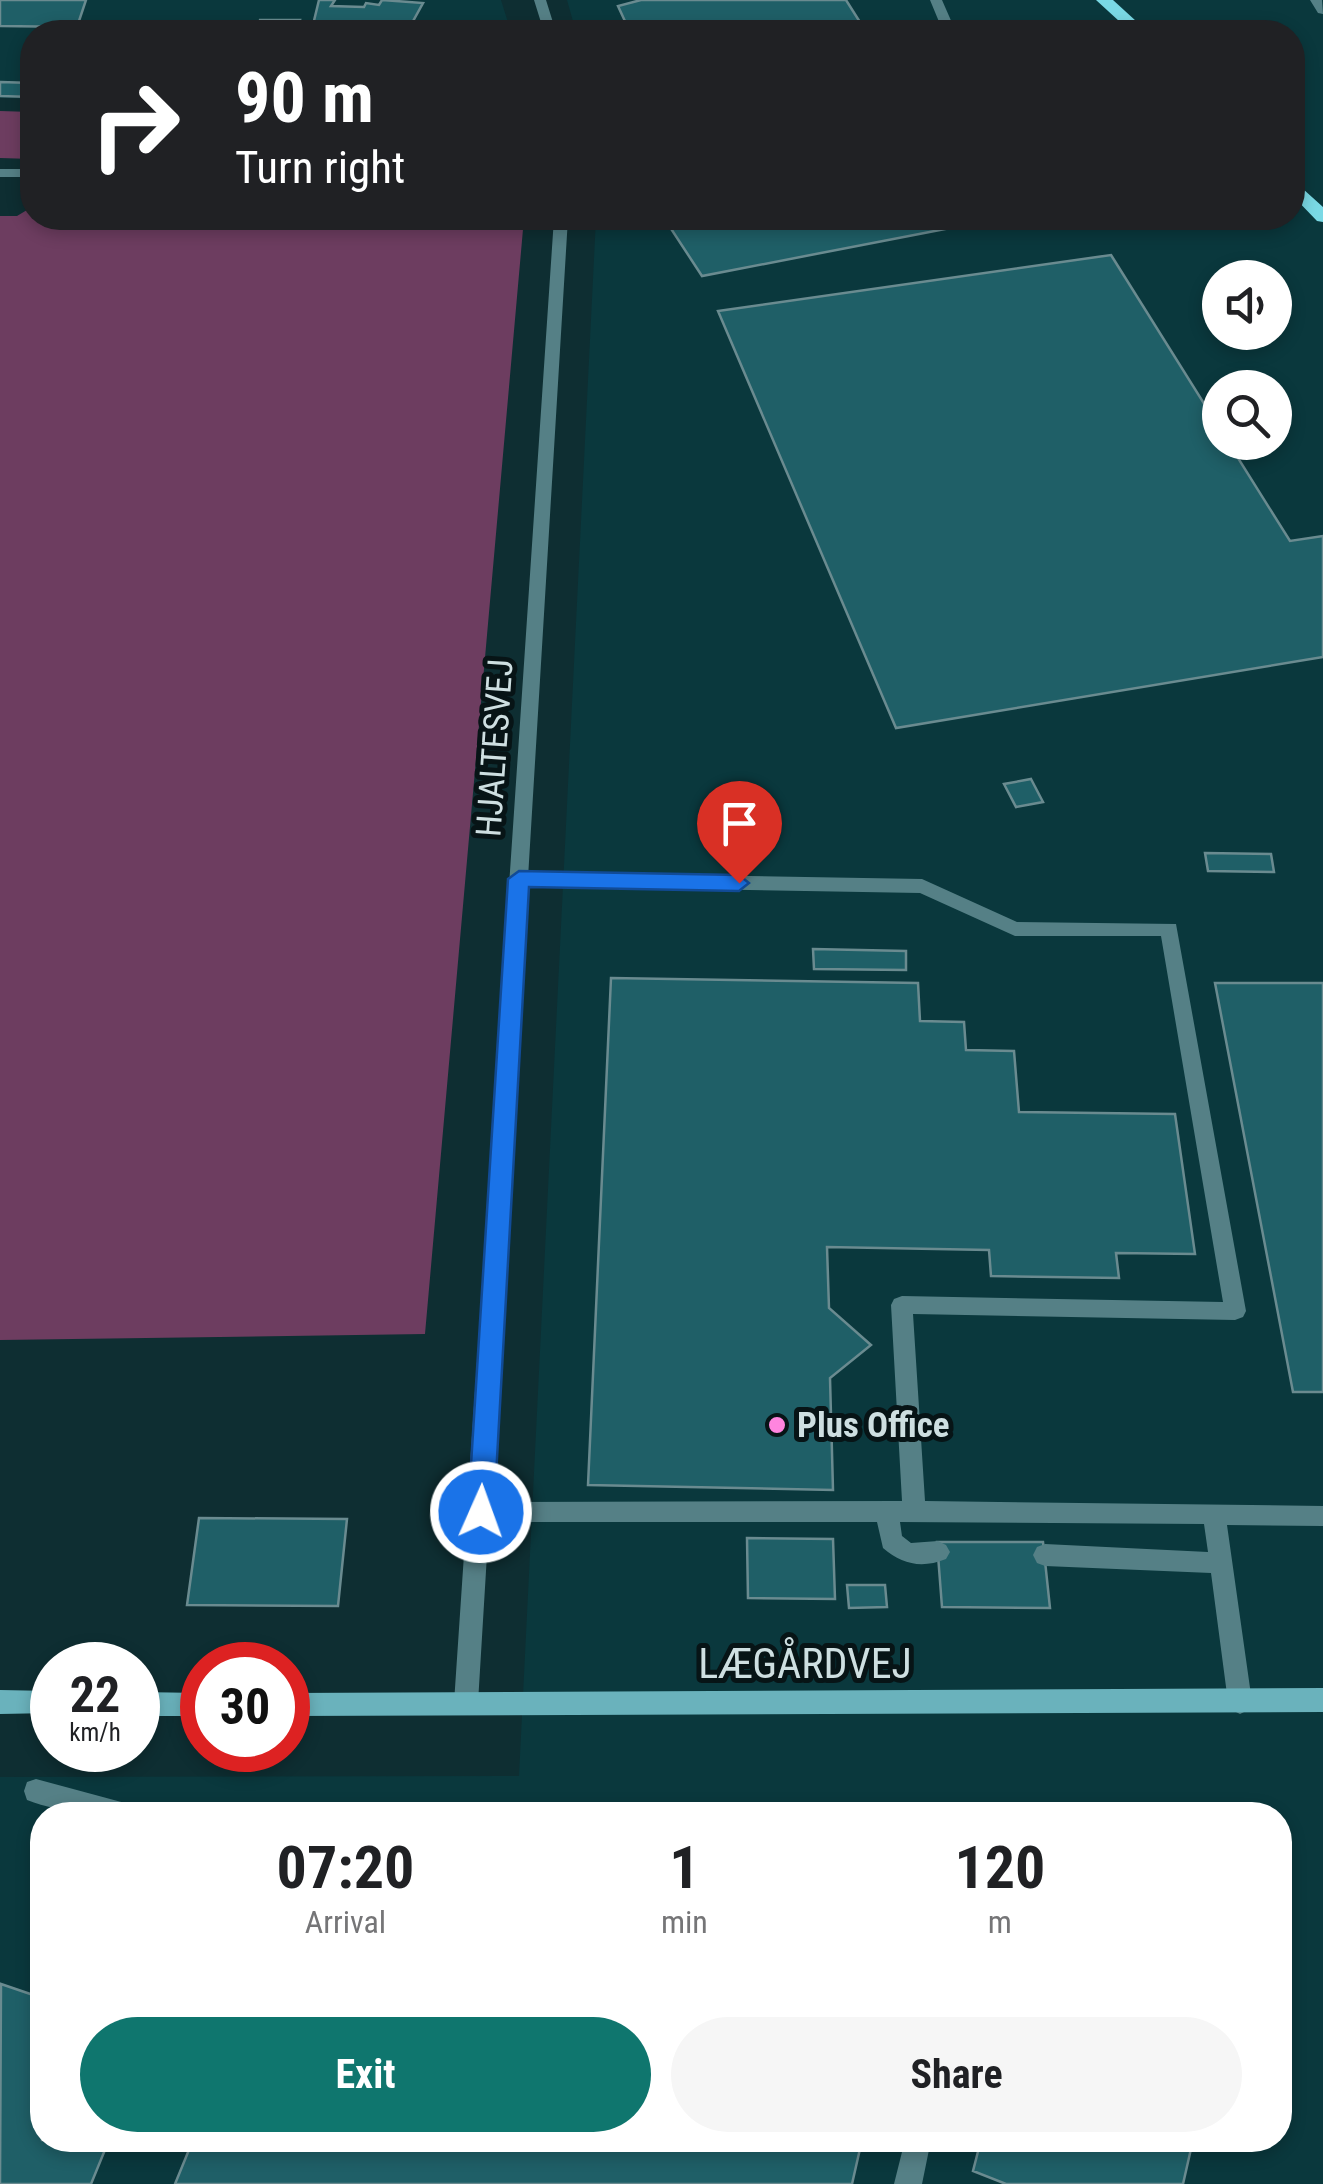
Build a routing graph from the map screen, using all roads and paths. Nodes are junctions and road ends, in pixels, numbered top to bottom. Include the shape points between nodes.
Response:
1 (1104, 0) edge
2 (1316, 0) edge
3 (1323, 10) edge
4 (1126, 20) edge
5 (1305, 198) edge
6 (1323, 217) edge
7 (560, 230) edge
8 (519, 879) junction
9 (481, 1512) junction
10 (914, 1512) junction
11 (888, 1514) junction
12 (1214, 1514) junction
13 (1323, 1516) edge
14 (938, 1552) dead end
15 (1045, 1555) dead end
16 (1222, 1563) junction
17 (1323, 1700) edge
18 (0, 1702) edge
19 (30, 1702) edge
20 (1240, 1702) junction
21 (466, 1703) junction
22 (310, 1705) edge
23 (36, 1791) dead end
24 (77, 1802) edge
25 (915, 2152) edge
26 (908, 2184) edge

1 - 4 main road
2 - 3 street
5 - 6 main road
7 - 8 street, HJALTESVEJ
8 - 9 street, HJALTESVEJ
8 - 10 street via 922,886 1015,929 1169,928 1235,1311 902,1305
9 - 11 street
9 - 21 street, HJALTESVEJ
10 - 11 street
10 - 12 street
11 - 14 street via 891,1541 907,1554
12 - 13 street
12 - 16 street
15 - 16 street
16 - 20 street
17 - 20 street, LÆGÅRDVEJ
18 - 19 street
20 - 21 street, LÆGÅRDVEJ
21 - 22 street, LÆGÅRDVEJ
23 - 24 street
25 - 26 street

